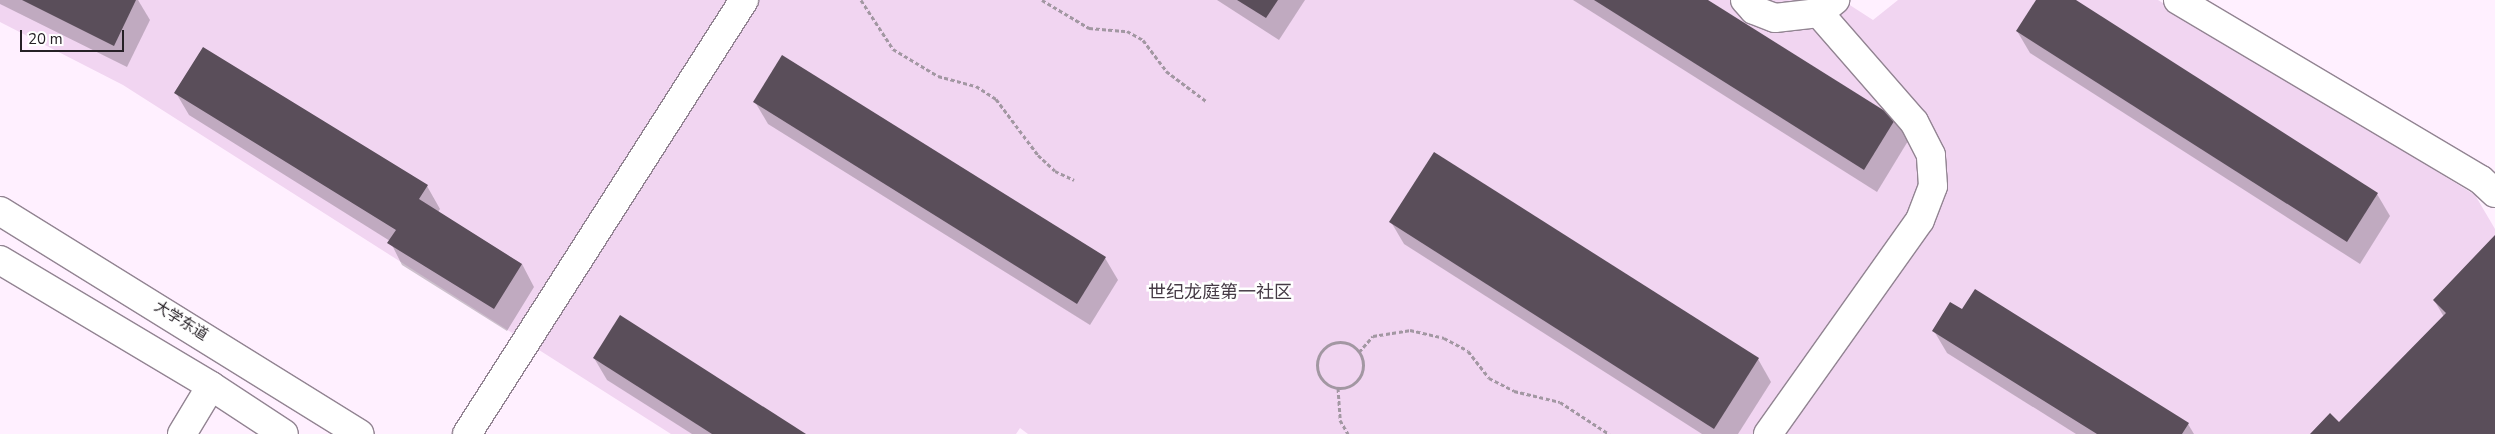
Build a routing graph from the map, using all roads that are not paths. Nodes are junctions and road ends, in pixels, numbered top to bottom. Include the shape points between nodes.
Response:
1 (744, 0) edge
2 (1745, 0) edge
3 (2178, 0) edge
4 (1827, 6) edge
5 (2495, 193) edge
6 (0, 211) edge
7 (0, 260) edge
8 (212, 386) junction
9 (182, 434) edge
10 (284, 434) edge
11 (360, 434) edge
12 (467, 434) edge
13 (1768, 434) edge

1 - 12 street
2 - 4 street via 1754,10 1775,18
3 - 5 street via 2481,180
4 - 13 street via 1914,122 1931,155 1933,186 1920,220
6 - 11 street, 大学东道
7 - 8 street
8 - 9 street
8 - 10 street

